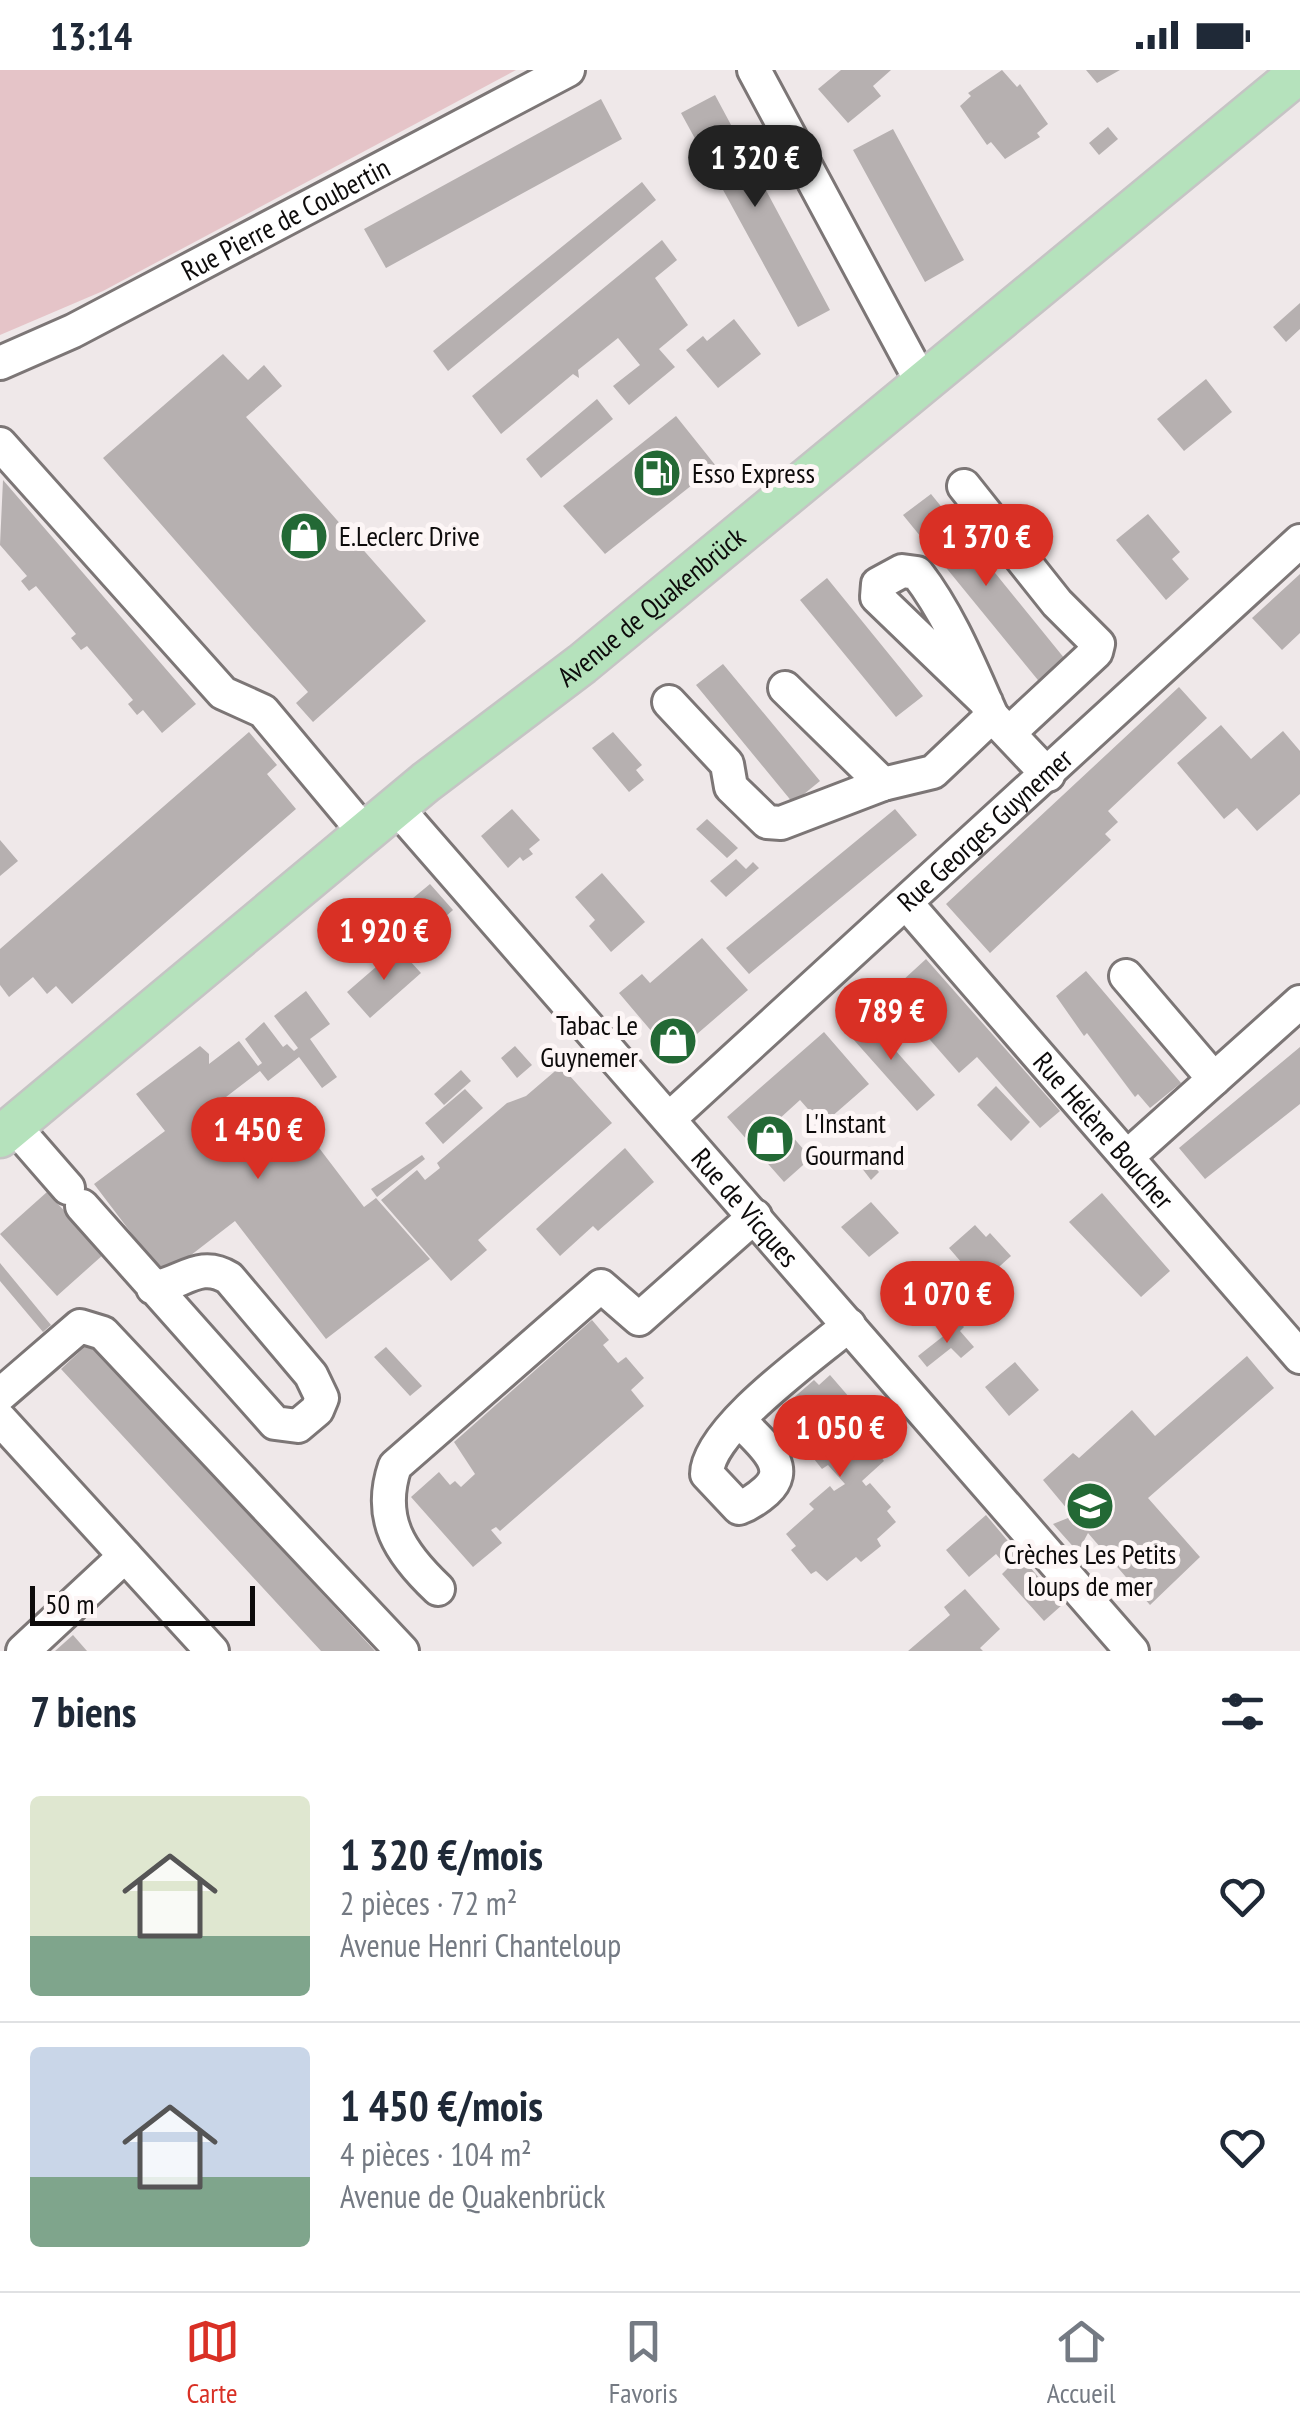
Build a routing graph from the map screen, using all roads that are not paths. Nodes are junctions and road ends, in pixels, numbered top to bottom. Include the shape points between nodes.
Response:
1 (568, 70) edge
2 (754, 70) edge
3 (1300, 72) edge
4 (0, 363) edge
5 (920, 381) junction
6 (0, 444) edge
7 (964, 486) dead end
8 (1300, 541) edge
9 (785, 688) dead end
10 (669, 702) dead end
11 (996, 717) junction
12 (1048, 775) junction
13 (883, 784) junction
14 (396, 808) junction
15 (365, 833) junction
16 (907, 904) junction
17 (1126, 976) dead end
18 (1300, 1002) edge
19 (1214, 1079) junction
20 (669, 1119) junction
21 (7, 1131) edge
22 (1128, 1157) junction
23 (755, 1216) junction
24 (153, 1288) junction
25 (849, 1325) junction
26 (1297, 1346) edge
27 (0, 1395) edge
28 (739, 1420) dead end
29 (5, 1433) edge
30 (125, 1556) junction
31 (438, 1589) dead end
32 (22, 1651) edge
33 (212, 1651) edge
34 (402, 1651) edge
35 (1132, 1651) edge

1 - 4 street, Rue Pierre de Coubertin via 73,332
2 - 5 street
3 - 5 main road, Avenue de Quakenbrück
5 - 14 main road, Avenue de Quakenbrück via 582,664
6 - 15 street via 223,693 262,711
7 - 11 street via 1098,644 1096,652
8 - 12 street, Rue Georges Guynemer
9 - 13 street
10 - 13 street via 727,764 731,788 767,822
11 - 12 street
11 - 13 street via 933,772
12 - 16 street, Rue Georges Guynemer
14 - 15 main road, Avenue de Quakenbrück
14 - 20 street, Rue de Vicques
15 - 21 main road, Avenue de Quakenbrück
16 - 20 street, Rue Georges Guynemer
16 - 22 street, Rue Hélène Boucher
17 - 19 street
18 - 19 street
19 - 22 street
20 - 23 street, Rue de Vicques
21 - 24 street
22 - 26 street, Rue Hélène Boucher
23 - 25 street, Rue de Vicques
23 - 31 street via 639,1319 602,1286 395,1466 388,1486 391,1527 415,1567
24 - 24 street via 197,1270 213,1268 229,1278 311,1375 322,1398 316,1410 298,1426 275,1423
25 - 28 street
25 - 35 street, Rue de Vicques
27 - 34 street via 80,1326 103,1333
29 - 30 street
30 - 32 street
30 - 33 street

